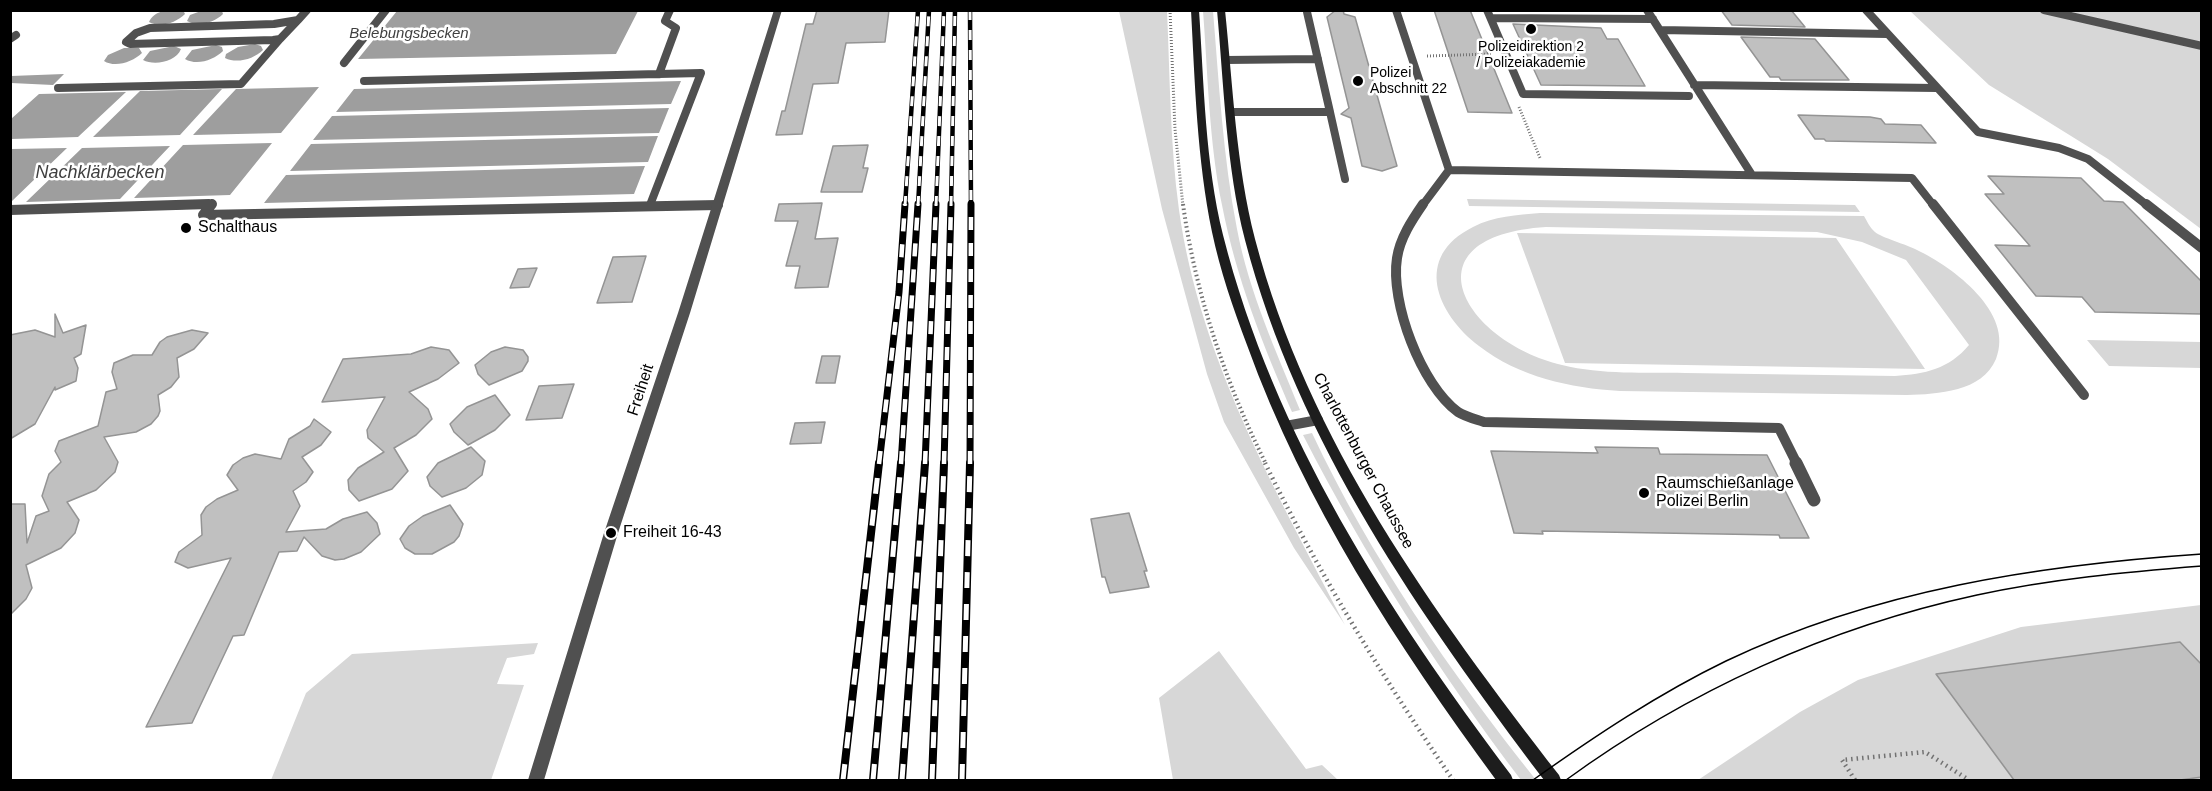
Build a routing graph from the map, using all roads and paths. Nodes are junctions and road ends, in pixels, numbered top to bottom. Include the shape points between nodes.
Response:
1 (307, 10) edge
2 (386, 10) edge
3 (670, 10) edge
4 (778, 10) edge
5 (1195, 10) edge
6 (1221, 10) edge
7 (1396, 10) edge
8 (1647, 10) edge
9 (1866, 10) edge
10 (2044, 10) edge
11 (1307, 12) edge
12 (1489, 14) edge
13 (1653, 19) junction
14 (298, 20) junction
15 (1660, 30) junction
16 (1887, 34) junction
17 (280, 39) junction
18 (2202, 46) edge
19 (1506, 54) junction
20 (1411, 56) junction
21 (1318, 59) junction
22 (1226, 60) junction
23 (344, 63) dead end
24 (659, 74) junction
25 (364, 81) dead end
26 (1694, 85) junction
27 (58, 88) dead end
28 (1937, 88) junction
29 (1523, 94) junction
30 (1689, 96) dead end
31 (1232, 112) junction
32 (1330, 112) junction
33 (1449, 170) junction
34 (1545, 172) junction
35 (1752, 175) junction
36 (1345, 178) dead end
37 (650, 205) junction
38 (718, 205) junction
39 (10, 210) edge
40 (2202, 248) edge
41 (2085, 395) dead end
42 (1318, 420) junction
43 (1286, 426) junction
44 (1814, 500) dead end
45 (536, 780) edge
46 (1505, 780) edge
47 (1553, 780) edge
48 (1855, 780) edge
49 (1969, 780) edge

1 - 14 lane
2 - 23 lane
3 - 24 lane via 665,21 676,28
4 - 38 street, Freiheit
5 - 43 main road via 1209,189 1218,235 1240,312
6 - 22 main road, Charlottenburger Chaussee
7 - 20 lane
8 - 13 lane
9 - 16 lane
10 - 18 lane
11 - 21 lane
12 - 13 lane
12 - 19 lane
13 - 15 lane
14 - 17 lane
14 - 17 lane via 150,28 126,42
15 - 16 lane
15 - 26 lane
16 - 28 lane
17 - 27 lane via 241,84
19 - 20 path
19 - 29 lane
20 - 33 lane
21 - 22 lane
21 - 32 lane
22 - 31 main road, Charlottenburger Chaussee
24 - 25 lane
24 - 37 lane via 701,73
26 - 28 lane
26 - 35 lane
28 - 40 lane via 1978,132 2059,148 2088,159
29 - 30 lane
29 - 34 path via 1515,98
31 - 32 lane
31 - 42 main road, Charlottenburger Chaussee via 1250,239 1285,345
32 - 36 lane
33 - 34 lane
33 - 44 lane via 1407,228 1395,273 1404,322 1429,373 1456,410 1484,422 1779,428
34 - 35 lane
35 - 41 lane via 1912,178
37 - 38 lane
37 - 39 lane via 203,215 212,204
38 - 45 street, Freiheit via 610,533
42 - 43 lane
42 - 47 main road, Charlottenburger Chaussee via 1404,571 1455,648
43 - 46 main road via 1375,590
48 - 49 path via 1842,760 1925,752

